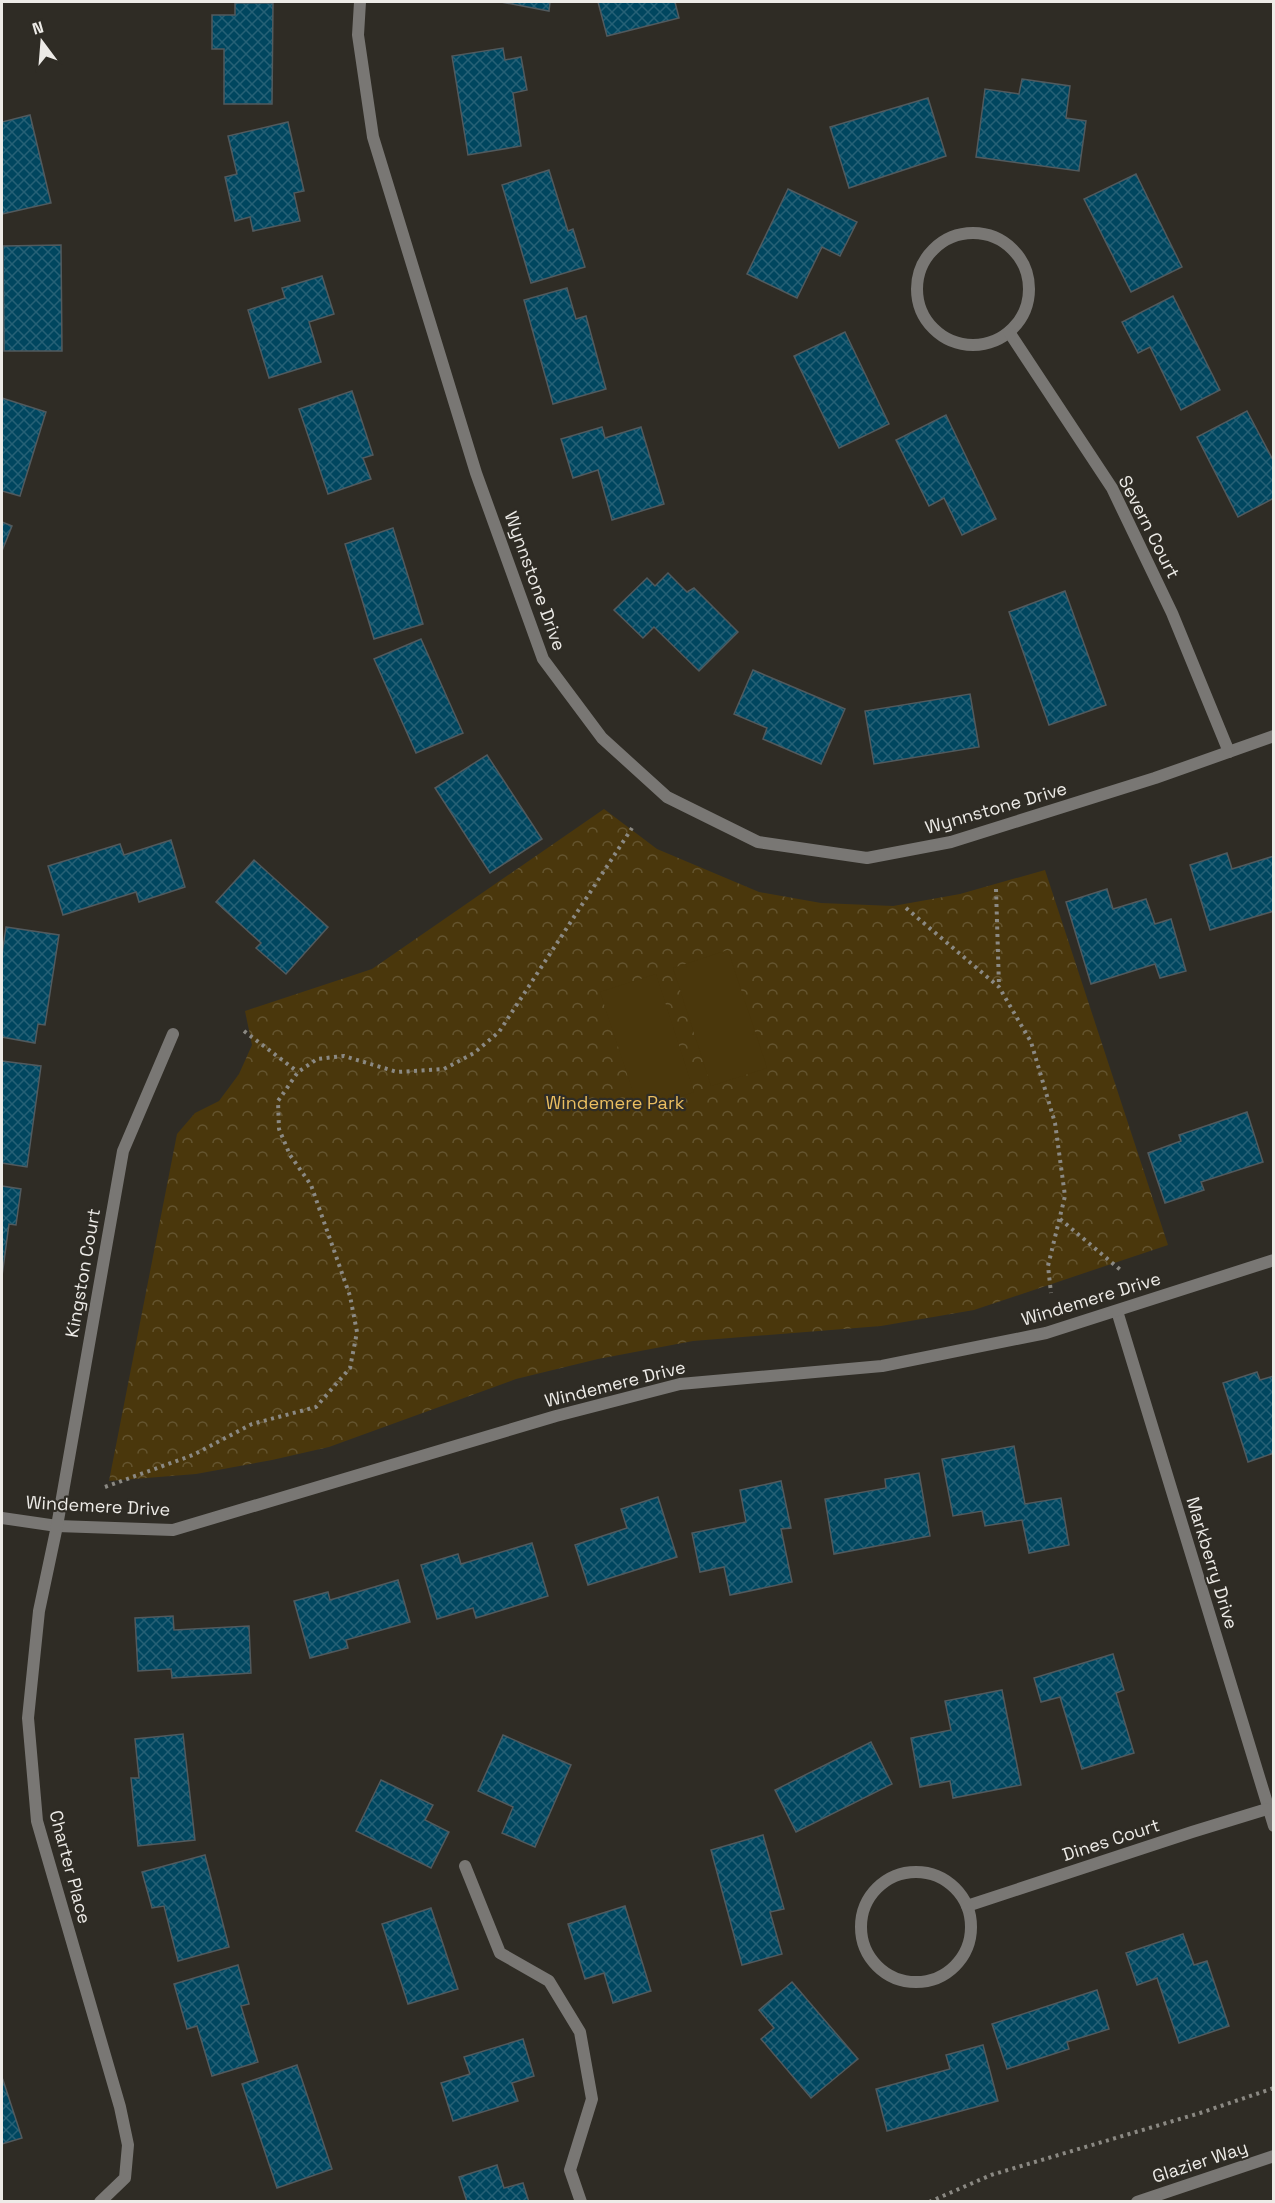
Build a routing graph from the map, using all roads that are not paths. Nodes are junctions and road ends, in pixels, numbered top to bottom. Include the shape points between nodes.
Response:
1 (360, 2) edge
2 (1010, 332) junction
3 (1274, 736) edge
4 (1229, 752) junction
5 (173, 1034) dead end
6 (1274, 1260) edge
7 (1117, 1311) junction
8 (2, 1518) edge
9 (57, 1526) junction
10 (1268, 1809) junction
11 (1274, 1826) edge
12 (465, 1866) dead end
13 (967, 1906) junction
14 (1274, 2156) edge
15 (100, 2202) edge
16 (581, 2202) edge
17 (1137, 2202) edge

1 - 4 street, Wynnstone Drive via 358,35 373,137 476,473 543,659 602,738 667,797 758,842 867,858 951,843
2 - 2 street via 1029,299 1029,280 1022,261 1010,246 975,232 955,235 938,244 918,274 916,292 928,325 958,344 994,342
2 - 4 street, Severn Court via 1112,488 1173,613
3 - 4 street, Wynnstone Drive
5 - 9 street, Kingston Court via 123,1151
6 - 7 street, Windemere Drive
7 - 9 street, Windemere Drive via 1046,1333 882,1366 680,1384 555,1416 173,1530
7 - 10 street, Markberry Drive
8 - 9 street, Windemere Drive
9 - 15 street, Charter Place via 39,1611 28,1718 37,1821 128,2145 125,2178
10 - 11 street, Markberry Drive
10 - 13 street, Dines Court
12 - 16 street via 500,1953 549,1981 580,2032 592,2099 570,2170
13 - 13 street via 950,1885 926,1873 890,1879 865,1904 862,1940 869,1957 897,1979 933,1980 962,1958 971,1924
14 - 17 street, Glazier Way

